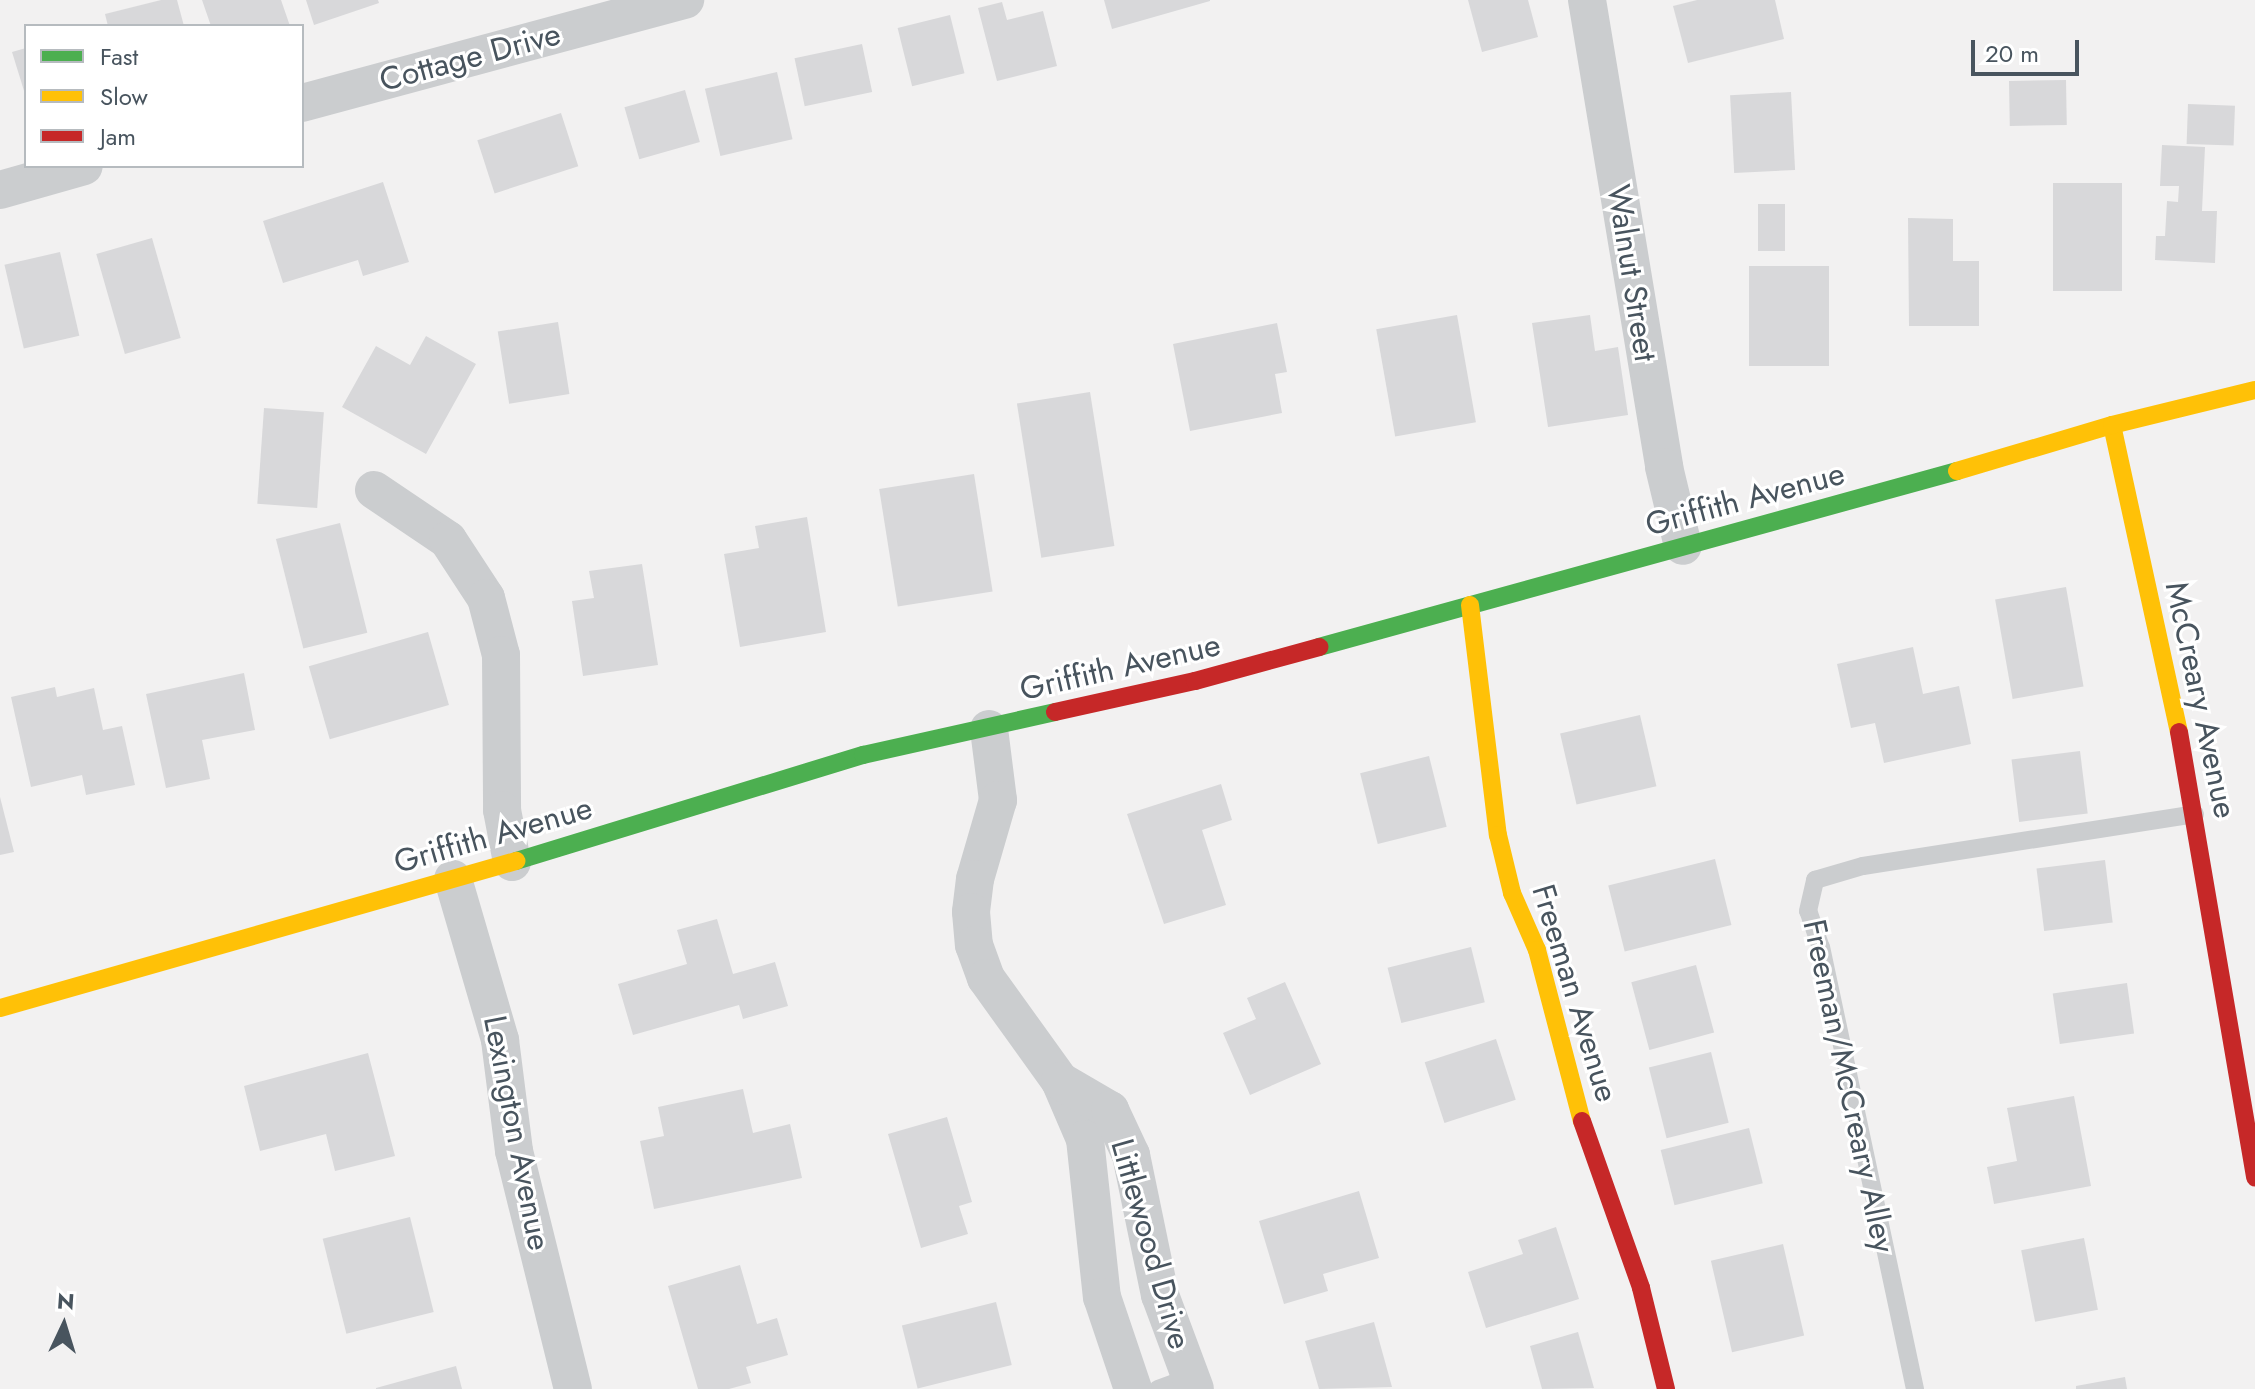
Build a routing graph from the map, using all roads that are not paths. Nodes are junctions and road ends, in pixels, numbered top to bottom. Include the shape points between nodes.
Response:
1 (685, 0) edge
2 (1587, 0) edge
3 (304, 102) edge
4 (77, 168) edge
5 (0, 190) edge
6 (2255, 390) edge
7 (2112, 425) junction
8 (374, 490) dead end
9 (1683, 546) junction
10 (1470, 605) junction
11 (989, 729) junction
12 (2195, 814) junction
13 (512, 862) junction
14 (453, 879) junction
15 (0, 1008) edge
16 (2247, 1078) edge
17 (1060, 1081) junction
18 (2255, 1178) edge
19 (1181, 1385) edge
20 (573, 1389) edge
21 (1133, 1389) edge
22 (1666, 1389) edge
23 (1915, 1389) edge

1 - 3 street, Cottage Drive
2 - 9 street, Walnut Street via 1664,467
4 - 5 street
6 - 7 street, Griffith Avenue
7 - 9 street, Griffith Avenue
7 - 12 street, McCreary Avenue
8 - 13 street via 448,540 486,598 501,655 502,810
9 - 10 street, Griffith Avenue
10 - 11 street, Griffith Avenue via 1195,681
10 - 22 street, Freeman Avenue via 1498,835 1512,893 1537,950 1591,1154 1641,1288
11 - 13 street, Griffith Avenue via 863,755
11 - 17 street, Littlewood Drive via 998,800 975,879 974,945 986,978
12 - 16 street, McCreary Avenue
12 - 23 lane, Freeman/McCreary Alley via 1863,866 1815,880 1808,911 1821,948
13 - 14 street, Griffith Avenue
14 - 15 street, Griffith Avenue
14 - 20 street, Lexington Avenue via 500,1040 514,1151
16 - 18 street, McCreary Avenue
17 - 19 street, Littlewood Drive via 1110,1110 1131,1155
17 - 21 street, Littlewood Drive via 1085,1139 1102,1297

